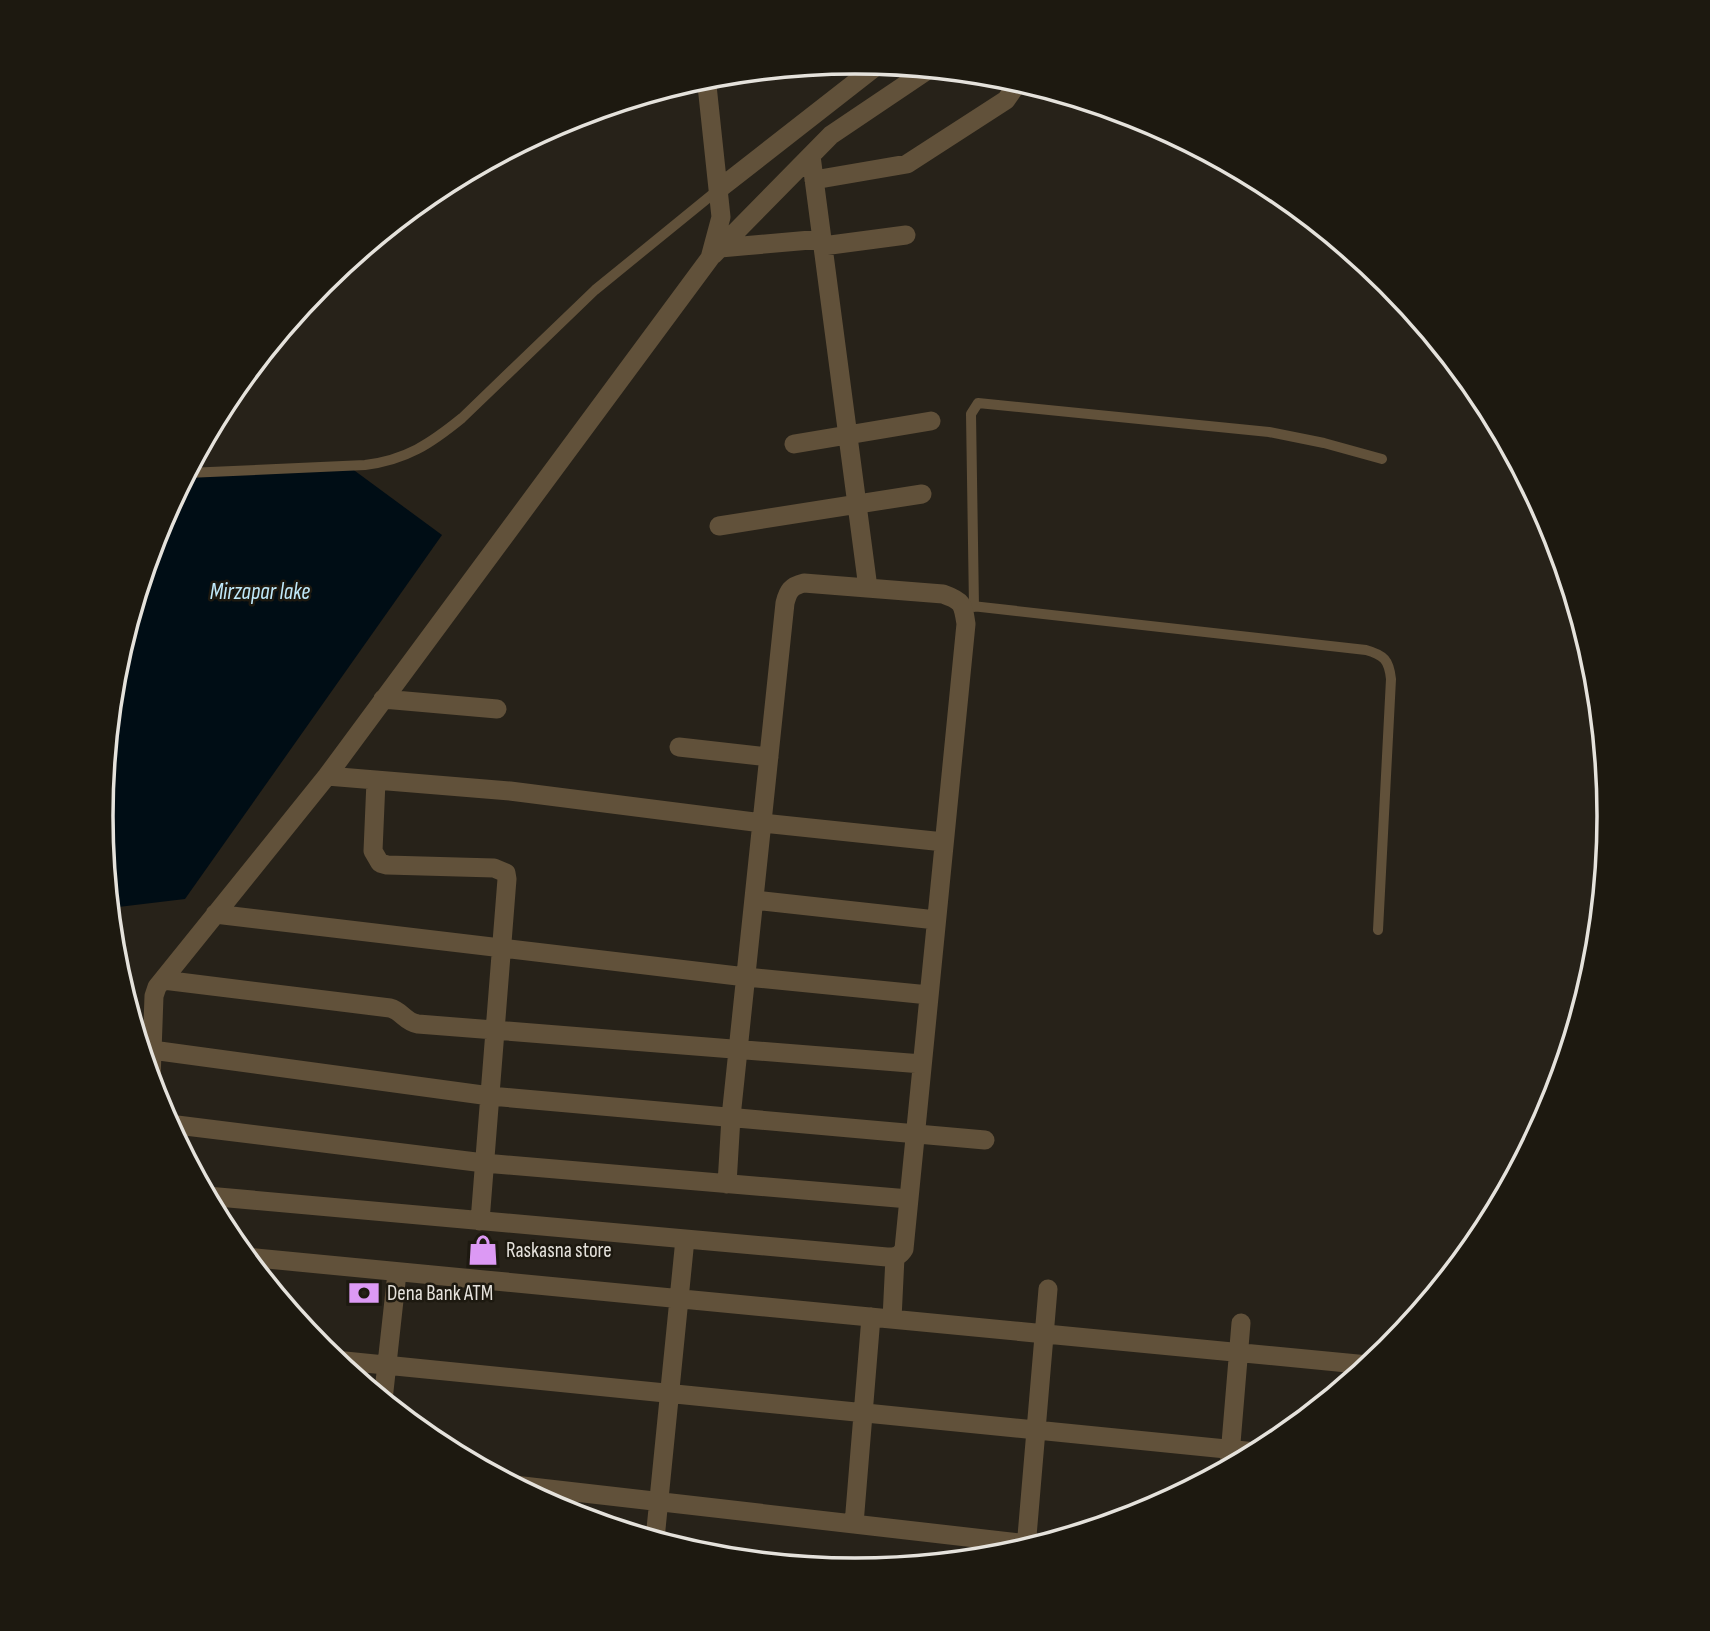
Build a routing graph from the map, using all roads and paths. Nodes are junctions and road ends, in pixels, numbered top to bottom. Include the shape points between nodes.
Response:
1 (866, 74) edge
2 (918, 76) edge
3 (707, 89) edge
4 (1012, 91) edge
5 (811, 156) junction
6 (814, 180) junction
7 (719, 189) junction
8 (906, 235) dead end
9 (822, 242) junction
10 (715, 253) junction
11 (931, 421) dead end
12 (848, 435) junction
13 (793, 444) dead end
14 (1382, 459) dead end
15 (198, 472) edge
16 (922, 494) dead end
17 (858, 504) junction
18 (719, 526) dead end
19 (868, 588) junction
20 (969, 606) junction
21 (383, 699) junction
22 (496, 709) dead end
23 (679, 747) dead end
24 (769, 757) junction
25 (327, 776) junction
26 (376, 782) junction
27 (762, 823) junction
28 (944, 842) junction
29 (754, 900) junction
30 (215, 914) junction
31 (936, 920) junction
32 (1378, 930) dead end
33 (501, 948) junction
34 (746, 977) junction
35 (163, 979) junction
36 (929, 995) junction
37 (495, 1031) junction
38 (738, 1048) junction
39 (152, 1050) junction
40 (152, 1054) edge
41 (922, 1064) junction
42 (490, 1096) junction
43 (731, 1117) junction
44 (181, 1126) edge
45 (915, 1134) junction
46 (985, 1140) dead end
47 (484, 1163) junction
48 (727, 1184) junction
49 (219, 1197) edge
50 (909, 1199) junction
51 (480, 1221) junction
52 (685, 1239) junction
53 (895, 1257) junction
54 (260, 1258) edge
55 (397, 1273) junction
56 (1048, 1289) dead end
57 (679, 1299) junction
58 (871, 1317) junction
59 (892, 1319) junction
60 (1241, 1323) dead end
61 (1044, 1334) junction
62 (1239, 1353) junction
63 (354, 1362) edge
64 (1354, 1364) edge
65 (387, 1365) junction
66 (384, 1388) edge
67 (670, 1394) junction
68 (863, 1413) junction
69 (1035, 1430) junction
70 (1230, 1455) edge
71 (1227, 1458) edge
72 (543, 1488) edge
73 (659, 1501) junction
74 (854, 1524) junction
75 (656, 1530) edge
76 (1029, 1536) edge
77 (1004, 1542) edge

1 - 7 street
2 - 5 street via 840,128
3 - 7 street
4 - 6 street via 1006,100 907,164
5 - 6 street
5 - 10 street
6 - 9 street
7 - 10 street
7 - 15 lane via 595,290 462,418 416,450 392,461 365,465
8 - 9 street
9 - 10 street
9 - 12 street
10 - 21 street
11 - 12 street
12 - 13 street
12 - 17 street
14 - 20 lane via 1269,432 978,403 971,414
16 - 17 street
17 - 18 street
17 - 19 street
19 - 20 street via 943,594
19 - 24 street via 804,583 788,591
20 - 28 street
20 - 32 lane via 1381,655 1389,664 1391,679
21 - 22 street
21 - 25 street
23 - 24 street
24 - 27 street
25 - 26 street
25 - 30 street
26 - 27 street via 510,791
26 - 33 street via 373,850 380,863 494,868 506,873
27 - 28 street
27 - 29 street
28 - 31 street
29 - 31 street
29 - 34 street
30 - 33 street
30 - 35 street
31 - 36 street
33 - 34 street
33 - 37 street
34 - 36 street
34 - 38 street
35 - 37 street via 390,1008 411,1023
35 - 39 street via 154,996
36 - 41 street
37 - 38 street
37 - 42 street
38 - 41 street
38 - 43 street
39 - 40 street
39 - 42 street
41 - 45 street
42 - 43 street
42 - 47 street
43 - 45 street
43 - 48 street
44 - 47 street
45 - 46 street
45 - 50 street
47 - 48 street
47 - 51 street
48 - 50 street
49 - 51 street
50 - 53 street via 904,1248
51 - 52 street
52 - 53 street
52 - 57 street
53 - 59 street
54 - 55 street
55 - 57 street
55 - 65 street
56 - 61 street
57 - 58 street
57 - 67 street
58 - 59 street
58 - 68 street
59 - 61 street
60 - 62 street
61 - 62 street
61 - 69 street
62 - 64 street
62 - 70 street
63 - 65 street
65 - 66 street
65 - 67 street
67 - 68 street
67 - 73 street
68 - 69 street
68 - 74 street
69 - 71 street
69 - 76 street
72 - 73 street
73 - 74 street
73 - 75 street
74 - 77 street

